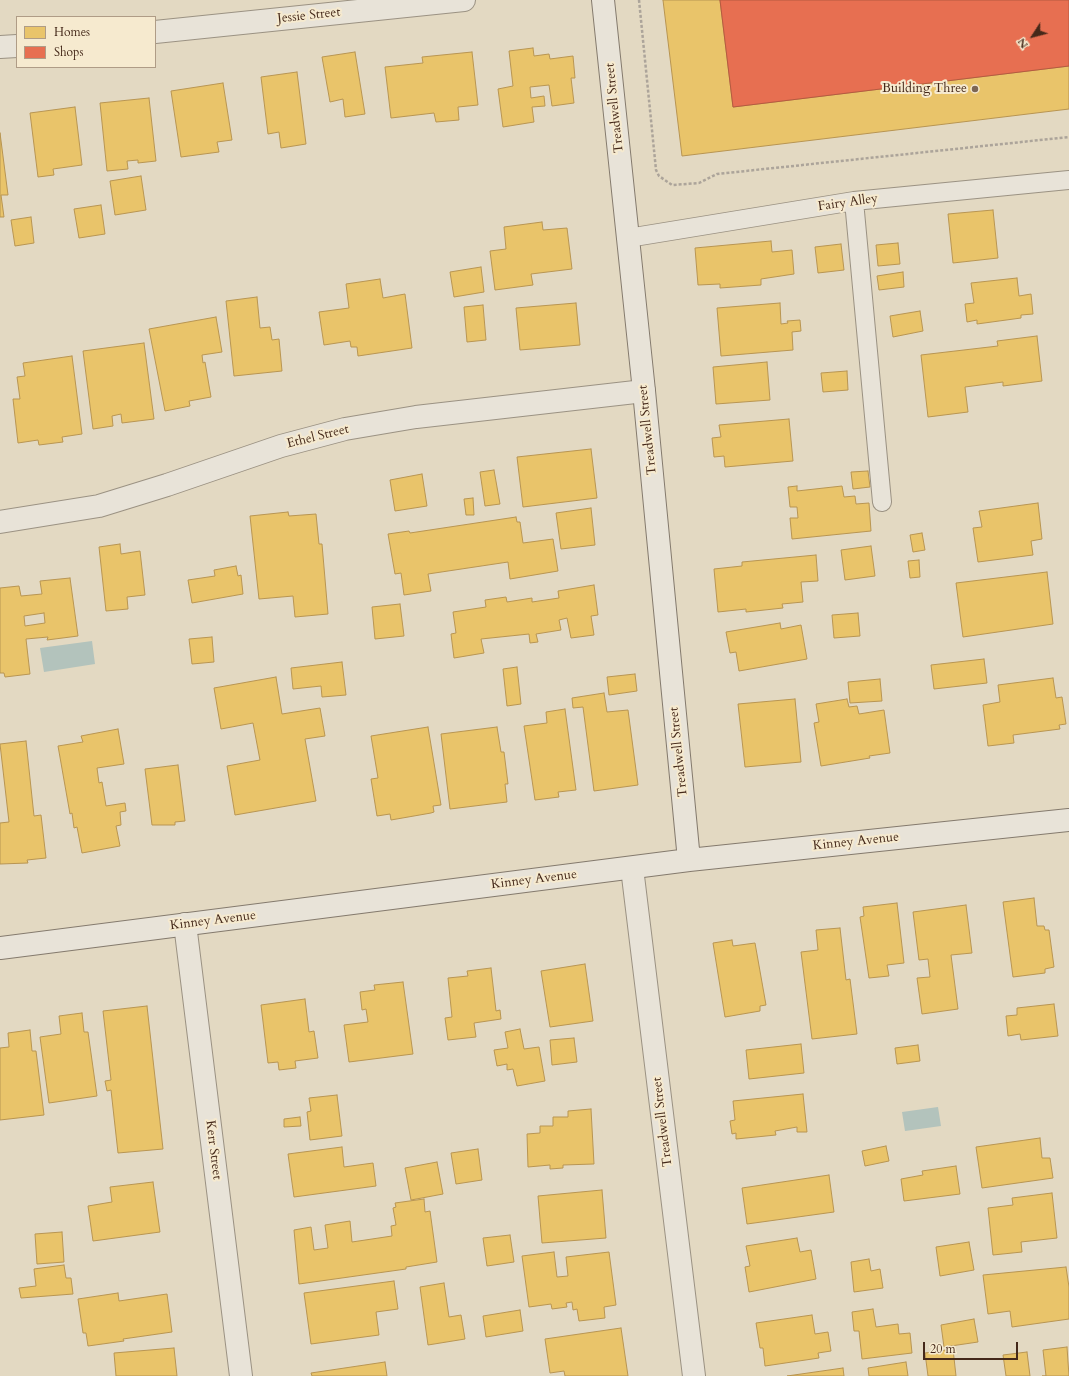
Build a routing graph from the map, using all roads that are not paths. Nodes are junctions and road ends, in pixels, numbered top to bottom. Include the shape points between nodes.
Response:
1 (464, 0) edge
2 (604, 0) edge
3 (156, 32) edge
4 (16, 46) edge
5 (0, 47) edge
6 (1069, 180) edge
7 (854, 202) junction
8 (628, 238) junction
9 (644, 391) junction
10 (882, 502) dead end
11 (0, 522) edge
12 (1069, 820) edge
13 (689, 860) junction
14 (632, 868) junction
15 (184, 924) junction
16 (0, 948) edge
17 (241, 1376) edge
18 (694, 1376) edge

1 - 3 street, Jessie Street
2 - 8 street, Treadwell Street
4 - 5 street
6 - 7 lane, Fairy Alley
7 - 8 lane, Fairy Alley
7 - 10 lane
8 - 9 street, Treadwell Street
9 - 11 street, Ethel Street via 416,417 344,429 281,446 99,506
9 - 13 street, Treadwell Street
12 - 13 street, Kinney Avenue
13 - 14 street, Kinney Avenue
14 - 15 street, Kinney Avenue
14 - 18 street, Treadwell Street
15 - 16 street, Kinney Avenue
15 - 17 street, Kerr Street

